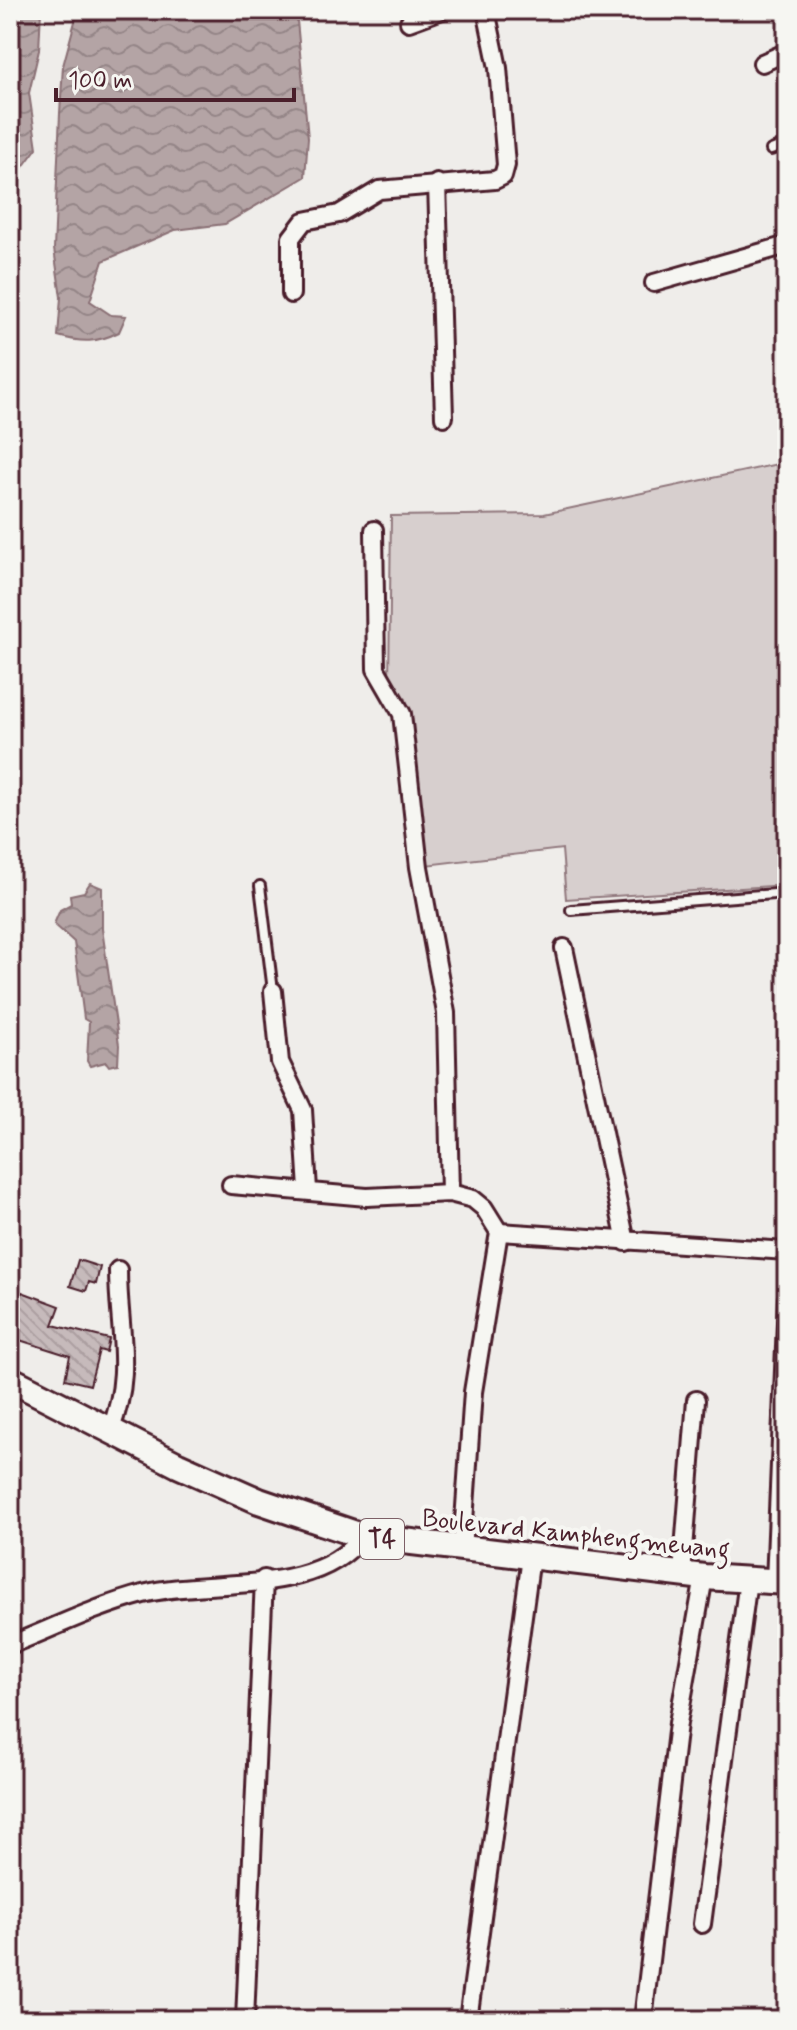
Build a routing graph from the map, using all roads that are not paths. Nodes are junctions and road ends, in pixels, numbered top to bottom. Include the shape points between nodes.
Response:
1 (486, 10) edge
2 (431, 12) edge
3 (409, 22) dead end
4 (787, 52) edge
5 (762, 63) dead end
6 (787, 144) edge
7 (771, 150) dead end
8 (437, 183) junction
9 (787, 245) edge
10 (654, 283) dead end
11 (291, 294) dead end
12 (444, 417) dead end
13 (374, 530) dead end
14 (260, 886) dead end
15 (787, 893) edge
16 (571, 910) dead end
17 (564, 948) dead end
18 (273, 991) joint
19 (231, 1185) dead end
20 (308, 1190) junction
21 (450, 1193) junction
22 (499, 1232) junction
23 (626, 1242) junction
24 (787, 1251) edge
25 (118, 1270) dead end
26 (787, 1299) edge
27 (10, 1379) edge
28 (696, 1400) dead end
29 (110, 1431) junction
30 (362, 1536) junction
31 (462, 1550) junction
32 (531, 1557) junction
33 (693, 1576) junction
34 (264, 1579) junction
35 (748, 1580) junction
36 (781, 1582) edge
37 (10, 1645) edge
38 (702, 1924) dead end
39 (245, 2020) edge
40 (468, 2020) edge
41 (643, 2020) edge

1 - 8 street via 498,68 503,176
2 - 3 street
4 - 5 street
6 - 7 lane
8 - 11 street via 379,190 339,214 304,221 291,238
8 - 12 street
9 - 10 street
13 - 21 street via 376,669 402,714 419,867 446,1013
14 - 18 lane
15 - 16 lane
17 - 23 street
18 - 20 street via 280,1062 303,1110
19 - 20 street
20 - 21 street via 367,1197
21 - 22 street via 473,1199
22 - 23 street
22 - 31 street via 473,1392
23 - 24 street
25 - 29 street via 125,1379
26 - 36 street
27 - 29 main road, Boulevard Kamphengmeuang / T4
28 - 33 street
29 - 30 main road, Boulevard Kamphengmeuang / T4 via 259,1501
30 - 31 main road, Boulevard Kamphengmeuang / T4
30 - 34 street via 332,1566 309,1575
31 - 32 main road, Boulevard Kamphengmeuang / T4
32 - 33 main road, Boulevard Kamphengmeuang / T4
32 - 40 street
33 - 35 main road, Boulevard Kamphengmeuang / T4
33 - 41 street
34 - 37 street via 138,1595
34 - 39 street
35 - 36 main road, Boulevard Kamphengmeuang / T4
35 - 38 street

